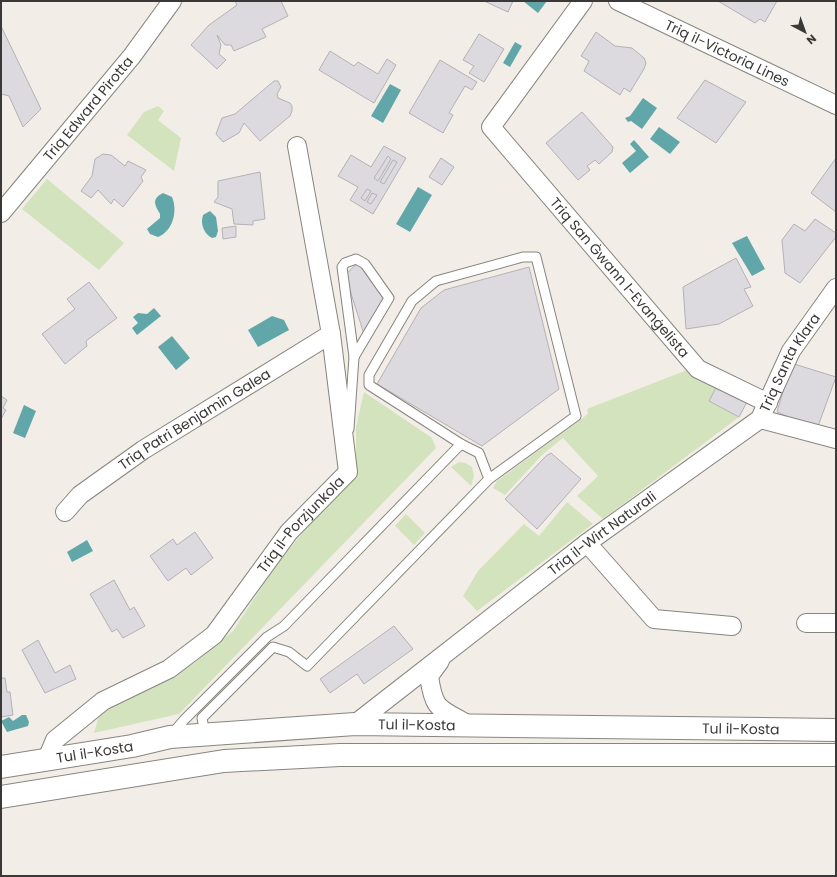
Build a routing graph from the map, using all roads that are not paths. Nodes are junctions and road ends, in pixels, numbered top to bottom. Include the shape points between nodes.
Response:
1 (172, 1) edge
2 (583, 1) edge
3 (618, 1) edge
4 (836, 106) edge
5 (297, 146) dead end
6 (1, 213) edge
7 (836, 288) edge
8 (330, 334) junction
9 (354, 357) junction
10 (768, 403) junction
11 (760, 419) junction
12 (342, 437) junction
13 (836, 439) edge
14 (461, 444) junction
15 (489, 479) junction
16 (65, 512) dead end
17 (587, 543) junction
18 (806, 623) dead end
19 (836, 623) edge
20 (732, 626) dead end
21 (447, 653) junction
22 (355, 724) junction
23 (469, 725) junction
24 (836, 730) edge
25 (205, 734) junction
26 (170, 737) junction
27 (836, 755) edge
28 (47, 759) junction
29 (1, 767) edge
30 (1, 797) edge

1 - 6 street, Triq Edward Pirotta via 132,56
2 - 10 street, Triq San Ġwann l-Evanġelista via 491,127 698,369
3 - 4 street, Triq il-Victoria Lines
5 - 8 street, Triq il-Porzjunkola
7 - 10 street, Triq Santa Klara via 791,351
8 - 12 street, Triq il-Porzjunkola
8 - 16 street, Triq Patri Benjamin Galea via 143,450 80,495
9 - 9 lane via 342,266 356,259 365,264 389,298
9 - 12 lane via 349,431
10 - 11 street, Triq Santa Klara
11 - 13 street
11 - 17 street, Triq il-Wirt Naturali
12 - 28 street, Triq il-Porzjunkola via 348,472 289,532 214,635 169,669 103,700 55,740
14 - 15 lane via 479,453
14 - 15 lane via 369,385 369,375 412,301 436,281 523,257 536,257 576,416
14 - 26 lane via 284,626 267,637
15 - 25 lane via 307,666 289,652 273,647 202,718
17 - 20 street via 654,620
17 - 21 street, Triq il-Wirt Naturali
18 - 19 street
21 - 22 street, Triq il-Wirt Naturali
21 - 23 street, Triq il-Wirt Naturali via 429,676 432,697 438,707
22 - 23 highway, Tul il-Kosta
22 - 25 highway, Tul il-Kosta
23 - 24 highway, Tul il-Kosta
25 - 26 highway, Tul il-Kosta
26 - 28 highway, Tul il-Kosta via 132,746
27 - 30 highway, Tul il-Kosta via 340,755 224,761
28 - 29 highway, Tul il-Kosta

